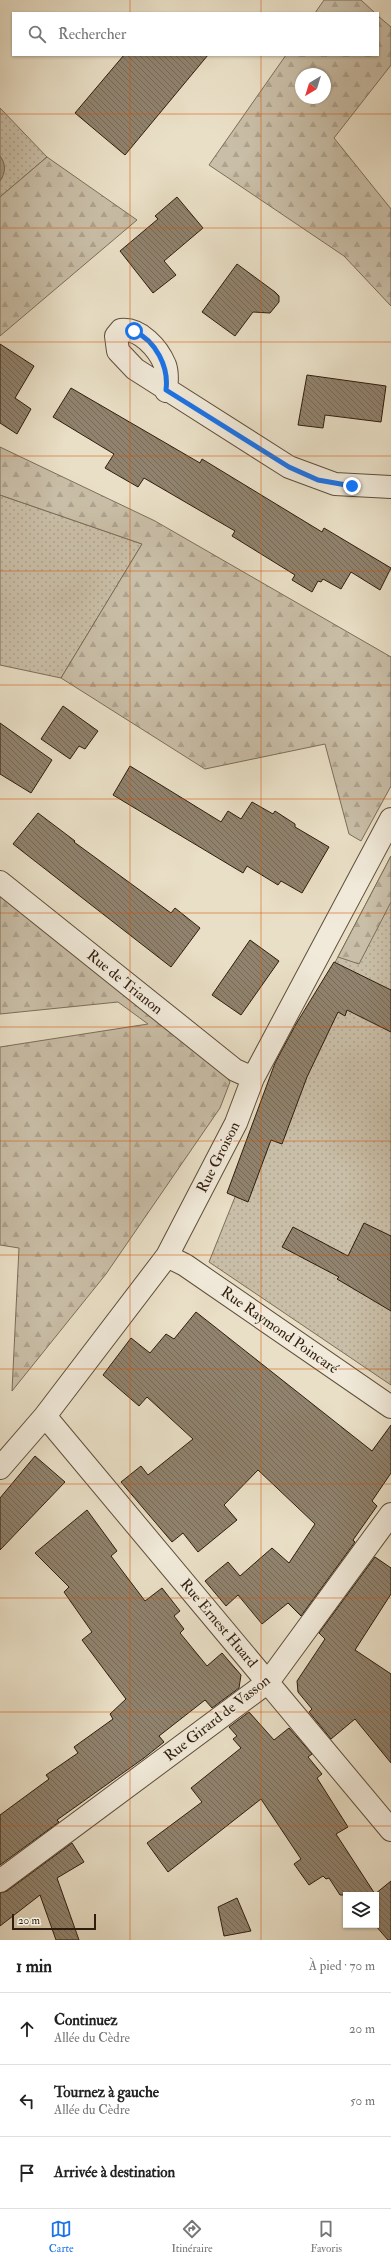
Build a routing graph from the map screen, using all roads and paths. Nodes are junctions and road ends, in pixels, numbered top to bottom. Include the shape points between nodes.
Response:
1 (166, 390) dead end
2 (391, 487) edge
3 (391, 819) edge
4 (0, 882) edge
5 (253, 1078) junction
6 (167, 1256) junction
7 (391, 1407) edge
8 (45, 1416) junction
9 (0, 1468) edge
10 (391, 1514) edge
11 (268, 1682) junction
12 (391, 1830) edge
13 (0, 1881) edge

1 - 2 street via 302,474 336,484
3 - 5 street, Rue Groison
4 - 5 street, Rue de Trianon via 235,1070
5 - 6 street, Rue Groison via 236,1123
6 - 7 street, Rue Raymond Poincaré via 185,1264
6 - 8 street, Rue Groison
8 - 9 street, Rue Groison
8 - 11 street, Rue Ernest Huard
10 - 11 street, Rue Girard de Vasson
11 - 12 street, Rue Ernest Huard
11 - 13 street, Rue Girard de Vasson

